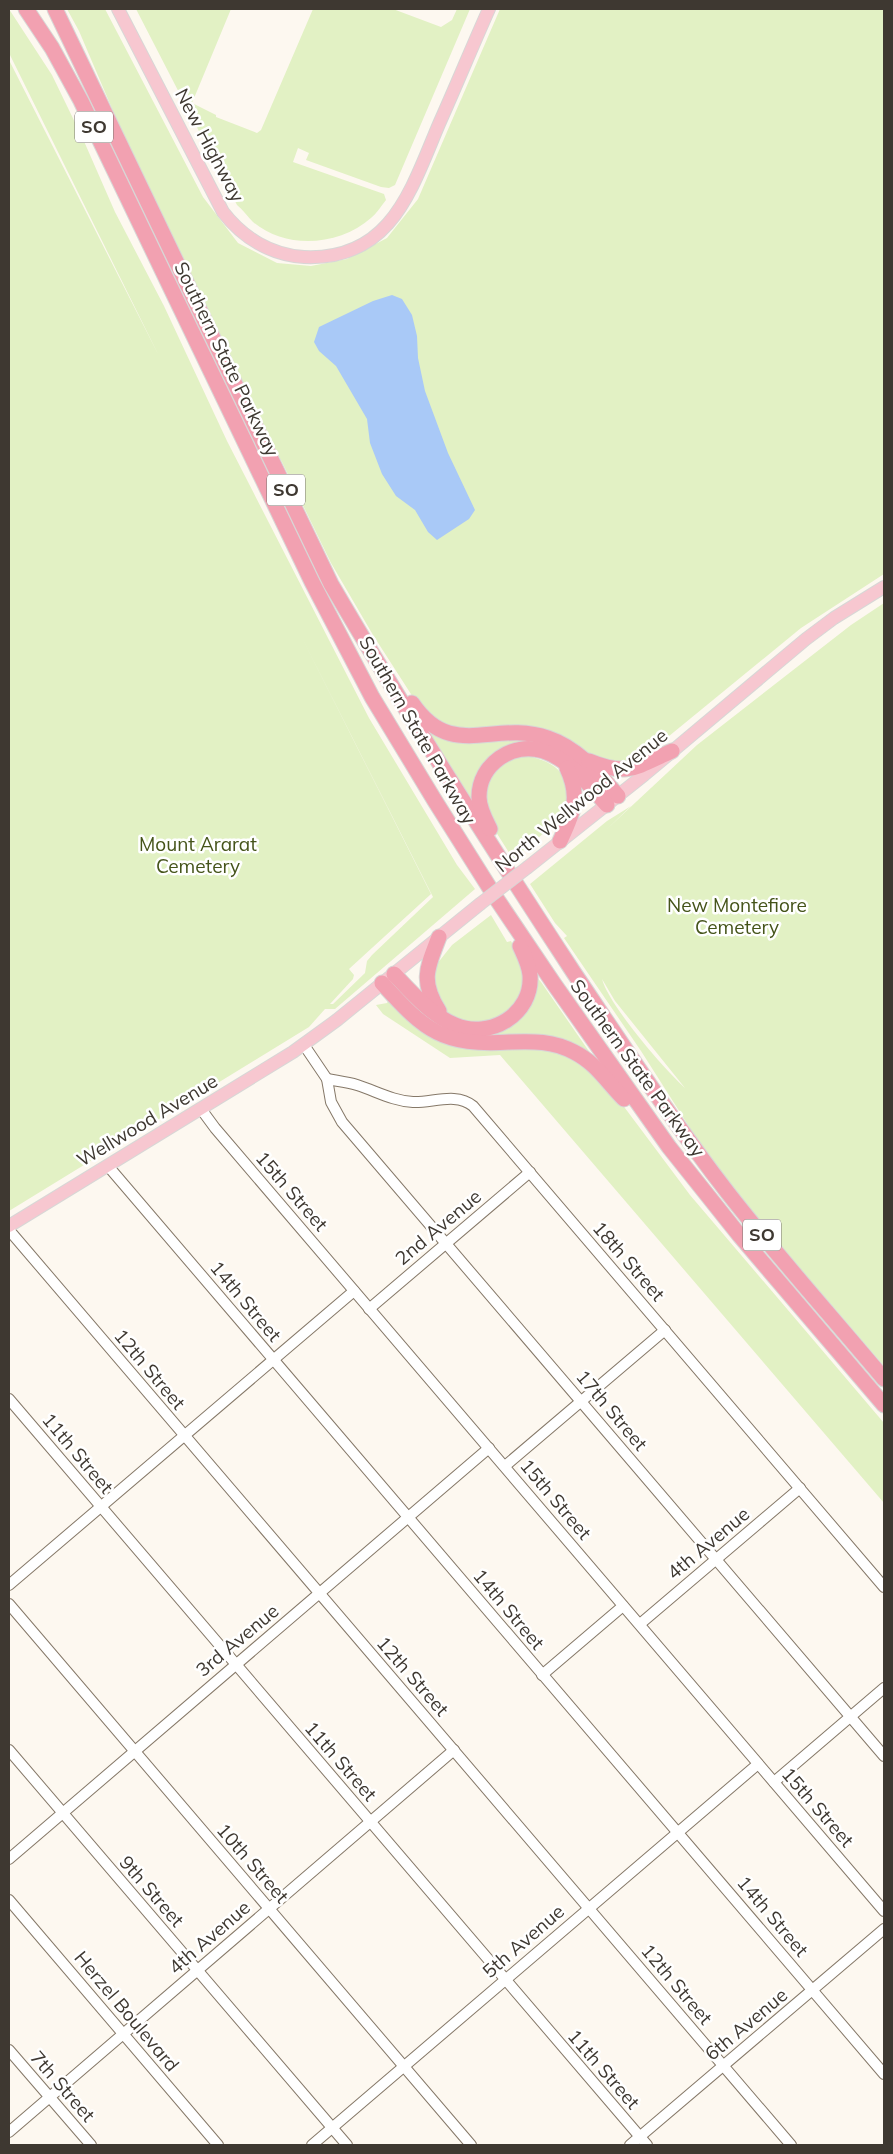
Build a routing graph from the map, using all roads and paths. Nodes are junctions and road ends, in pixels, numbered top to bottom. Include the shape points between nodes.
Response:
1 (26, 9) edge
2 (55, 9) edge
3 (118, 9) edge
4 (489, 9) edge
5 (884, 587) edge
6 (381, 668) junction
7 (672, 752) junction
8 (584, 759) junction
9 (564, 762) junction
10 (612, 801) junction
11 (560, 841) junction
12 (525, 897) junction
13 (496, 898) junction
14 (439, 937) junction
15 (388, 978) junction
16 (444, 1019) junction
17 (304, 1045) junction
18 (326, 1079) junction
19 (201, 1109) junction
20 (669, 1147) junction
21 (108, 1166) junction
22 (530, 1172) junction
23 (9, 1228) edge
24 (446, 1244) junction
25 (354, 1291) junction
26 (369, 1309) junction
27 (665, 1330) junction
28 (272, 1360) junction
29 (884, 1379) edge
30 (9, 1399) edge
31 (581, 1401) junction
32 (884, 1405) edge
33 (184, 1436) junction
34 (489, 1448) junction
35 (505, 1466) junction
36 (800, 1488) junction
37 (101, 1507) junction
38 (408, 1517) junction
39 (716, 1559) junction
40 (9, 1586) edge
41 (884, 1587) edge
42 (319, 1593) junction
43 (9, 1604) edge
44 (623, 1606) junction
45 (640, 1624) junction
46 (235, 1664) junction
47 (542, 1675) junction
48 (884, 1688) edge
49 (851, 1717) junction
50 (9, 1750) edge
51 (454, 1750) junction
52 (134, 1751) junction
53 (884, 1756) edge
54 (758, 1764) junction
55 (774, 1782) junction
56 (62, 1813) junction
57 (371, 1822) junction
58 (678, 1832) junction
59 (9, 1859) edge
60 (9, 1900) edge
61 (589, 1908) junction
62 (269, 1909) junction
63 (884, 1911) edge
64 (884, 1929) edge
65 (197, 1970) junction
66 (505, 1980) junction
67 (813, 1990) junction
68 (123, 2033) junction
69 (9, 2050) edge
70 (724, 2066) junction
71 (404, 2067) junction
72 (884, 2074) edge
73 (50, 2097) junction
74 (332, 2128) junction
75 (9, 2132) edge
76 (640, 2137) junction
77 (91, 2145) edge
78 (218, 2145) edge
79 (312, 2145) edge
80 (347, 2145) edge
81 (471, 2145) edge
82 (630, 2145) edge
83 (647, 2145) edge
84 (791, 2145) edge

1 - 13 highway, Southern State Parkway / SO via 81,101 312,582 372,697
2 - 6 highway, Southern State Parkway / SO via 332,584
3 - 4 main road, New Highway via 223,212 242,233 259,244 288,255 309,257 358,246 377,235 398,213
5 - 7 main road, North Wellwood Avenue via 806,639
6 - 8 highway via 422,716 442,732 458,736 508,732 533,734 564,745
6 - 12 highway, Southern State Parkway / SO
7 - 8 highway via 635,768 621,770 607,769
7 - 10 main road, North Wellwood Avenue
8 - 10 highway
9 - 10 highway
9 - 11 highway via 573,781 575,798 573,813
9 - 12 highway via 537,749 514,751 494,762 482,782 480,801 484,815
10 - 11 main road, North Wellwood Avenue
11 - 14 main road, North Wellwood Avenue, bridge
12 - 29 highway, Southern State Parkway / SO via 607,1022 714,1174
13 - 16 highway via 528,964 530,982 527,998 510,1018 490,1028 466,1028
13 - 20 highway, Southern State Parkway / SO
14 - 15 main road, North Wellwood Avenue
14 - 16 highway via 427,967 426,983
15 - 16 highway
15 - 17 main road, North Wellwood Avenue
15 - 20 highway via 417,1020 448,1038 474,1044 545,1042 579,1055 603,1074
17 - 18 street
17 - 19 main road, Wellwood Avenue
18 - 22 street, 18th Street via 405,1101 466,1101
18 - 24 street, 17th Street via 330,1102 338,1118
19 - 21 main road, Wellwood Avenue
19 - 25 street, 15th Street
20 - 32 highway, Southern State Parkway / SO
21 - 23 main road, Wellwood Avenue
21 - 28 street, 14th Street
22 - 24 street, 2nd Avenue
22 - 27 street, 18th Street
23 - 33 street, 12th Street
24 - 26 street, 2nd Avenue
24 - 31 street, 17th Street
25 - 26 street, 15th Street
25 - 28 street
26 - 34 street, 15th Street
27 - 31 street
27 - 36 street, 18th Street
28 - 33 street
28 - 38 street, 14th Street
30 - 37 street, 11th Street
31 - 35 street
31 - 39 street, 17th Street
33 - 37 street
33 - 42 street, 12th Street
34 - 35 street, 15th Street
34 - 38 street, 3rd Avenue
35 - 44 street, 15th Street
36 - 39 street, 4th Avenue
36 - 41 street, 18th Street
37 - 40 street
37 - 46 street, 11th Street
38 - 42 street, 3rd Avenue
38 - 47 street, 14th Street
39 - 45 street, 4th Avenue
39 - 49 street, 17th Street
42 - 46 street, 3rd Avenue
42 - 51 street, 12th Street
43 - 52 street, 10th Street
44 - 45 street, 15th Street
44 - 47 street
45 - 54 street, 15th Street
46 - 52 street, 3rd Avenue
46 - 57 street, 11th Street
47 - 58 street, 14th Street
48 - 49 street
49 - 53 street, 17th Street
49 - 55 street
50 - 56 street, 9th Street
51 - 57 street, 4th Avenue
51 - 61 street, 12th Street
52 - 56 street, 3rd Avenue
52 - 62 street, 10th Street
54 - 55 street, 15th Street
54 - 58 street, 5th Avenue
55 - 63 street, 15th Street
56 - 59 street, 3rd Avenue
56 - 65 street, 9th Street
57 - 62 street, 4th Avenue
57 - 66 street, 11th Street
58 - 61 street, 5th Avenue
58 - 67 street, 14th Street
60 - 68 street, Herzel Boulevard
61 - 66 street, 5th Avenue
61 - 70 street, 12th Street
62 - 65 street, 4th Avenue
62 - 71 street, 10th Street
64 - 67 street, 6th Avenue
65 - 68 street, 4th Avenue
65 - 74 street, 9th Street
66 - 71 street, 5th Avenue
66 - 76 street, 11th Street
67 - 70 street, 6th Avenue
67 - 72 street, 14th Street
68 - 73 street, 4th Avenue
68 - 78 street, Herzel Boulevard
69 - 73 street, 7th Street
70 - 76 street, 6th Avenue
70 - 84 street, 12th Street
71 - 74 street, 5th Avenue
71 - 81 street, 10th Street
73 - 75 street, 4th Avenue
73 - 77 street, 7th Street
74 - 79 street, 5th Avenue
74 - 80 street, 9th Street
76 - 82 street, 6th Avenue
76 - 83 street, 11th Street

